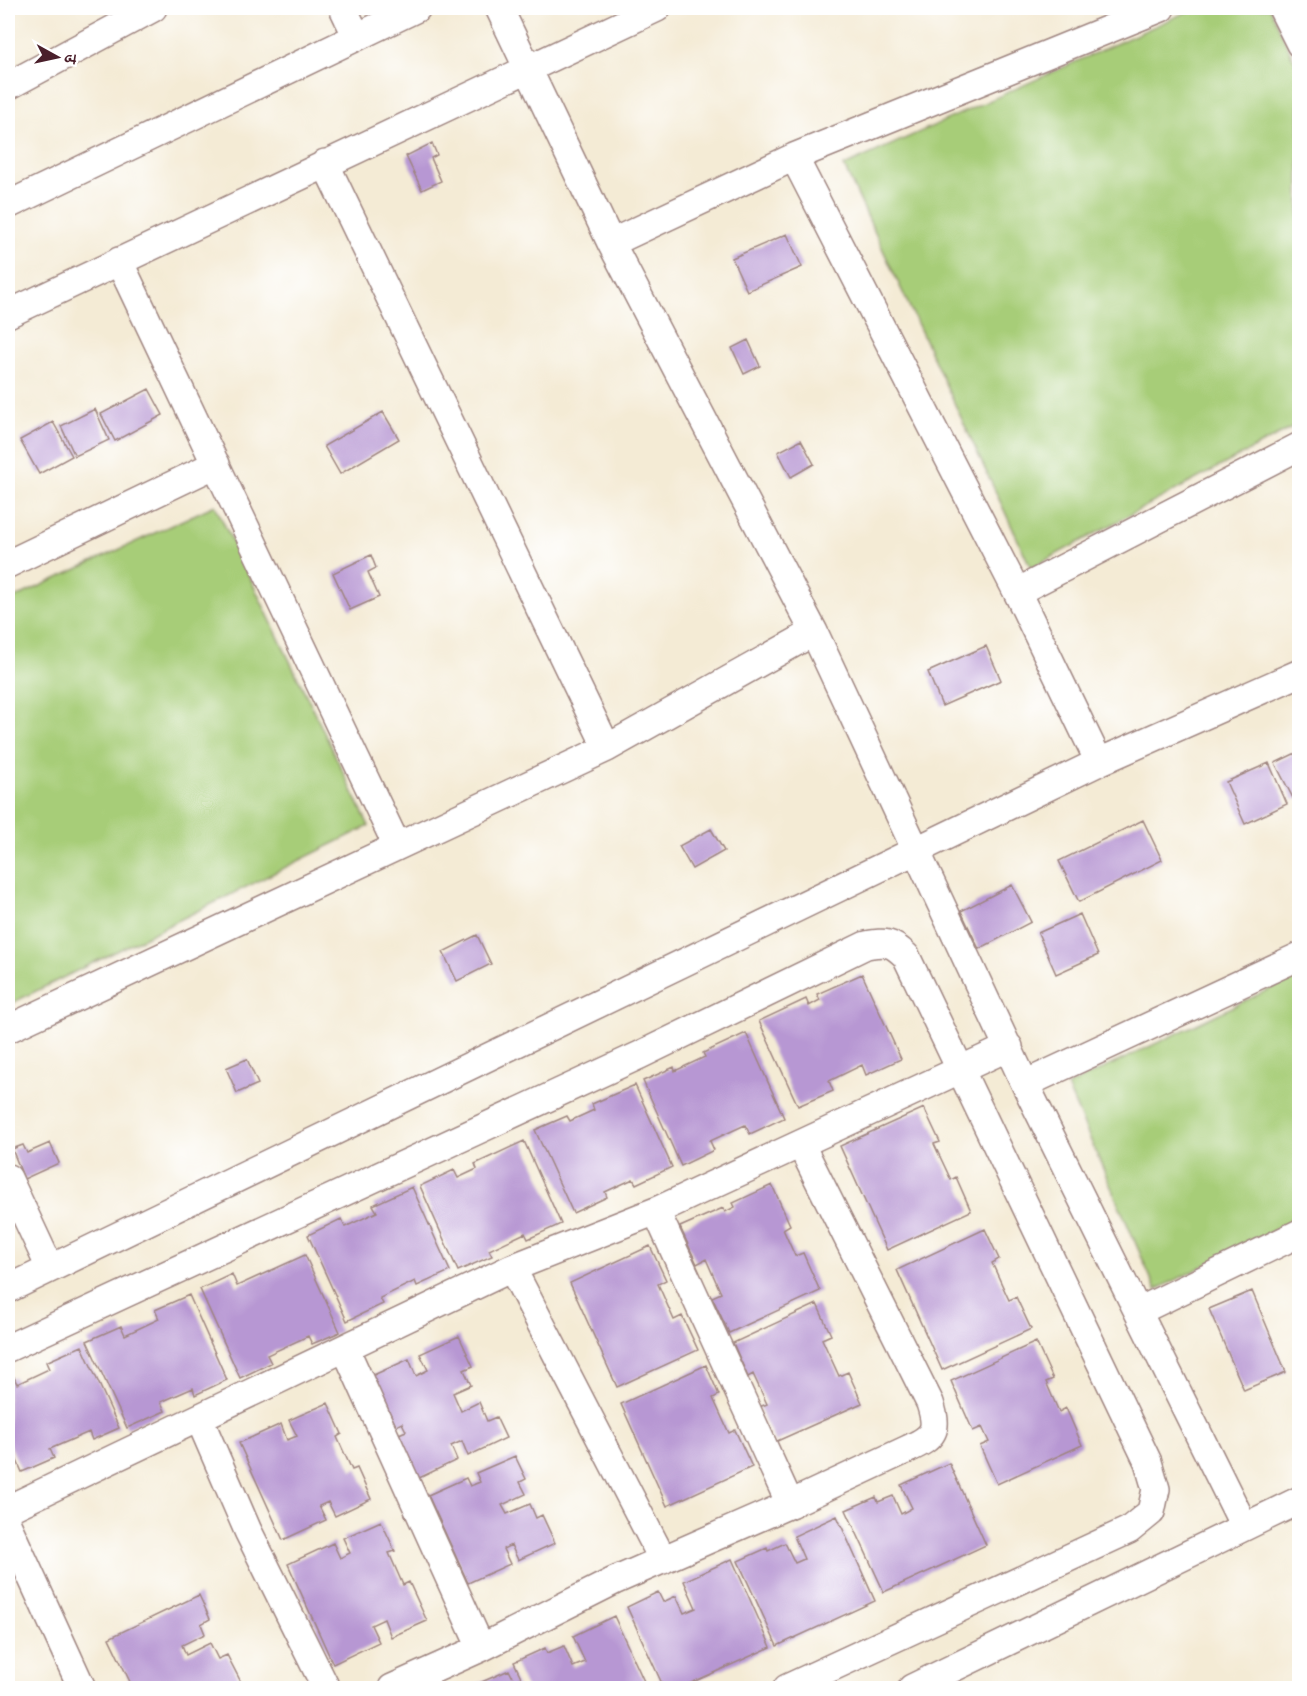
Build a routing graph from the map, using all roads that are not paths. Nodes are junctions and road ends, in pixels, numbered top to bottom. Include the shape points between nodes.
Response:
1 (153, 8) edge
2 (343, 8) edge
3 (417, 8) edge
4 (499, 8) edge
5 (657, 8) edge
6 (1161, 8) edge
7 (1282, 8) edge
8 (125, 14) edge
9 (357, 37) junction
10 (1299, 44) edge
11 (527, 67) junction
12 (8, 86) edge
13 (794, 157) junction
14 (325, 163) junction
15 (8, 205) edge
16 (611, 243) junction
17 (120, 261) junction
18 (8, 314) edge
19 (1299, 446) edge
20 (216, 464) junction
21 (8, 564) edge
22 (1017, 592) junction
23 (814, 632) junction
24 (1299, 674) edge
25 (607, 748) junction
26 (1099, 762) junction
27 (396, 846) junction
28 (916, 851) junction
29 (1299, 956) edge
30 (8, 1029) edge
31 (1009, 1047) junction
32 (960, 1071) junction
33 (1025, 1084) junction
34 (801, 1145) junction
35 (8, 1178) edge
36 (656, 1211) junction
37 (1299, 1233) edge
38 (50, 1268) junction
39 (512, 1268) junction
40 (8, 1289) edge
41 (1139, 1311) junction
42 (8, 1348) edge
43 (345, 1348) junction
44 (199, 1418) junction
45 (1299, 1500) edge
46 (789, 1504) junction
47 (8, 1509) edge
48 (8, 1526) edge
49 (1244, 1526) junction
50 (663, 1560) junction
51 (481, 1648) junction
52 (82, 1689) edge
53 (326, 1689) edge
54 (392, 1689) edge
55 (788, 1689) edge
56 (912, 1689) edge

1 - 8 street
2 - 9 street
3 - 9 street
4 - 11 street
5 - 11 street
6 - 13 street
7 - 10 street
8 - 12 street
9 - 15 street
11 - 14 street
11 - 16 street
13 - 16 street
13 - 22 street
14 - 17 street
14 - 25 street
16 - 23 street
17 - 18 street
17 - 20 street
19 - 22 street
20 - 21 street
20 - 27 street
22 - 26 street
23 - 25 street
23 - 28 street
24 - 26 street
25 - 27 street
26 - 28 street
27 - 30 street
28 - 31 street
28 - 38 street
29 - 33 street
31 - 32 street
31 - 33 street
32 - 34 street
32 - 42 street via 906,956 885,942 866,945 640,1055
32 - 55 street via 1148,1462 1156,1489 1152,1512 1129,1530
33 - 41 street
34 - 36 street
34 - 46 street via 935,1419 933,1432 925,1442
35 - 38 street
36 - 39 street
36 - 46 street
37 - 41 street
38 - 40 street
39 - 43 street
39 - 50 street
41 - 49 street
43 - 44 street
43 - 51 street
44 - 47 street
44 - 53 street via 248,1531
45 - 49 street
46 - 50 street
48 - 52 street
49 - 56 street
50 - 51 street
51 - 54 street

